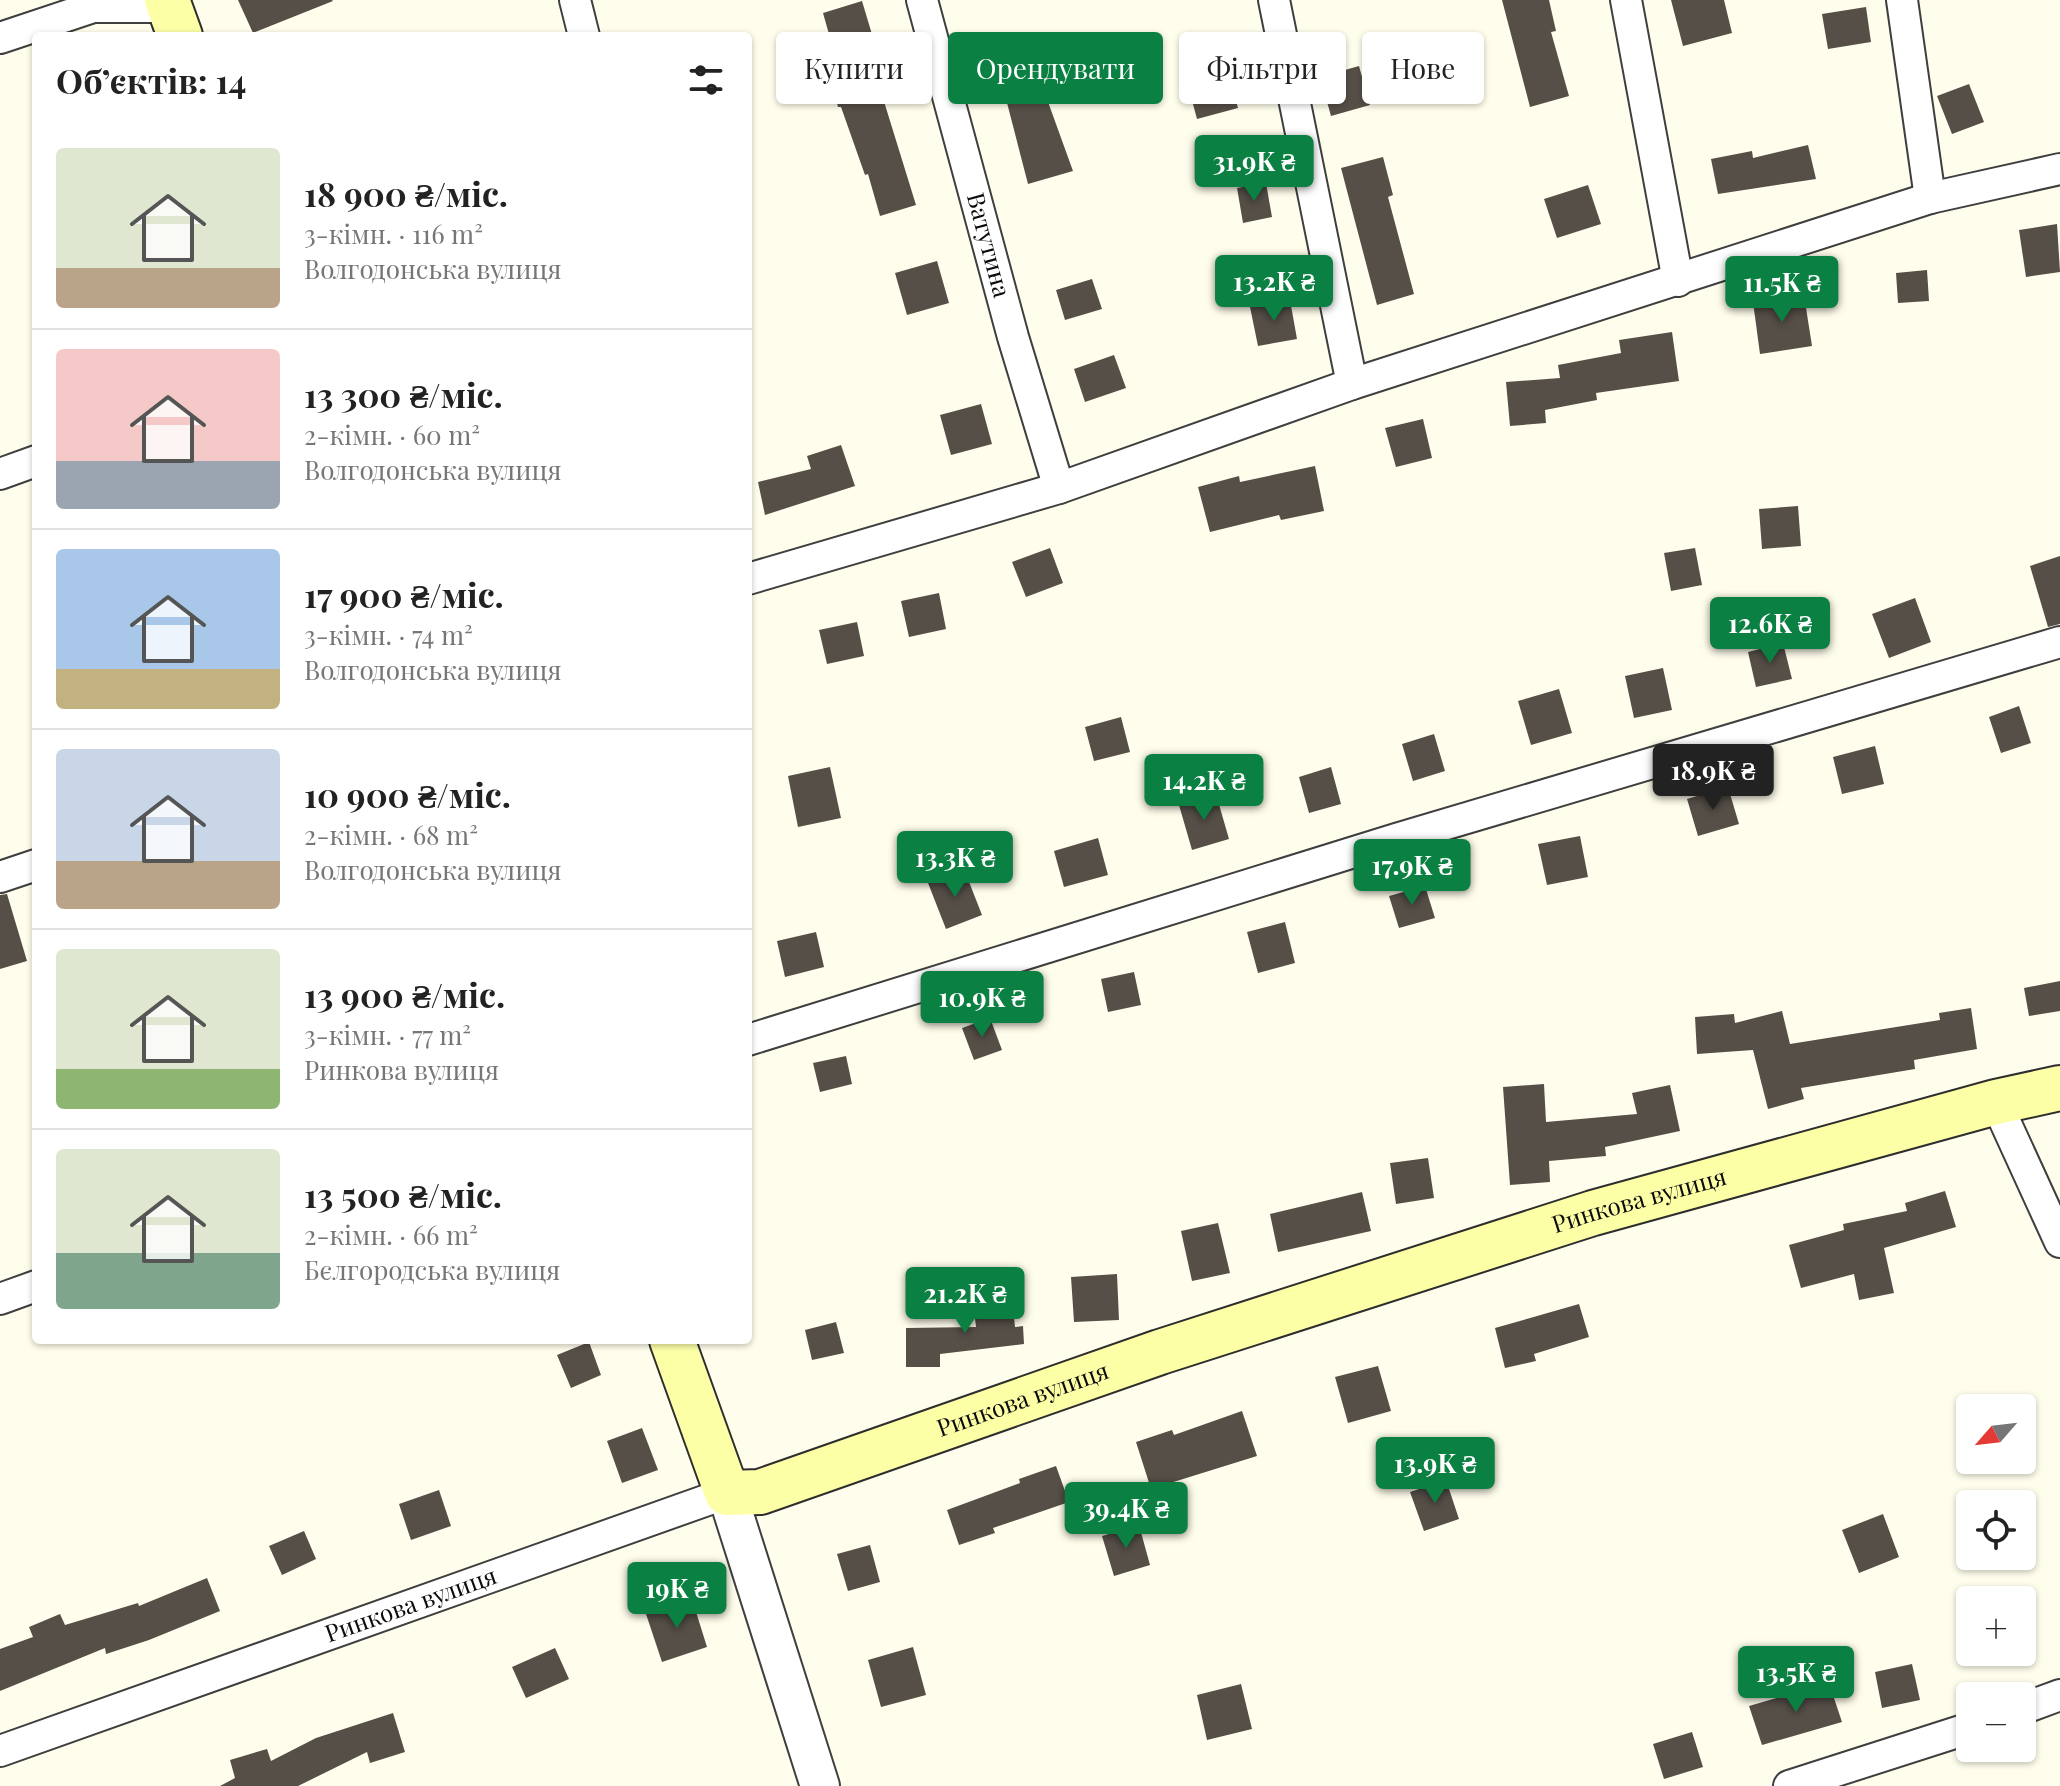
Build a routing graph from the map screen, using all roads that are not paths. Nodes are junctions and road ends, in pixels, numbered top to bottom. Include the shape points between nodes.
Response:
1 (575, 0) edge
2 (922, 0) edge
3 (1274, 0) edge
4 (1626, 0) edge
5 (1902, 0) edge
6 (172, 14) edge
7 (583, 32) edge
8 (0, 38) edge
9 (2060, 169) edge
10 (1930, 198) junction
11 (1678, 281) junction
12 (1352, 384) junction
13 (32, 462) edge
14 (0, 474) edge
15 (1059, 488) junction
16 (752, 578) edge
17 (2060, 642) edge
18 (32, 866) edge
19 (0, 877) edge
20 (752, 1039) edge
21 (2060, 1088) edge
22 (1996, 1102) junction
23 (2060, 1242) edge
24 (32, 1287) edge
25 (0, 1299) edge
26 (673, 1344) edge
27 (727, 1493) junction
28 (2060, 1695) edge
29 (2036, 1704) edge
30 (1956, 1732) edge
31 (0, 1751) edge
32 (820, 1786) edge
33 (1789, 1786) edge

1 - 7 street
2 - 15 street, Ватутина
3 - 12 street
4 - 11 street
5 - 10 street
6 - 8 street via 93,7
9 - 10 street
10 - 11 street
11 - 12 street
12 - 15 street
13 - 14 street
15 - 16 street
17 - 20 street via 1396,839
18 - 19 street
21 - 22 main road, Ринкова вулиця
22 - 23 street
22 - 27 main road, Ринкова вулиця via 1593,1213 1160,1352 807,1478 760,1492
24 - 25 street
26 - 27 main road
27 - 31 street, Ринкова вулиця
27 - 32 street
28 - 29 street
30 - 33 street

